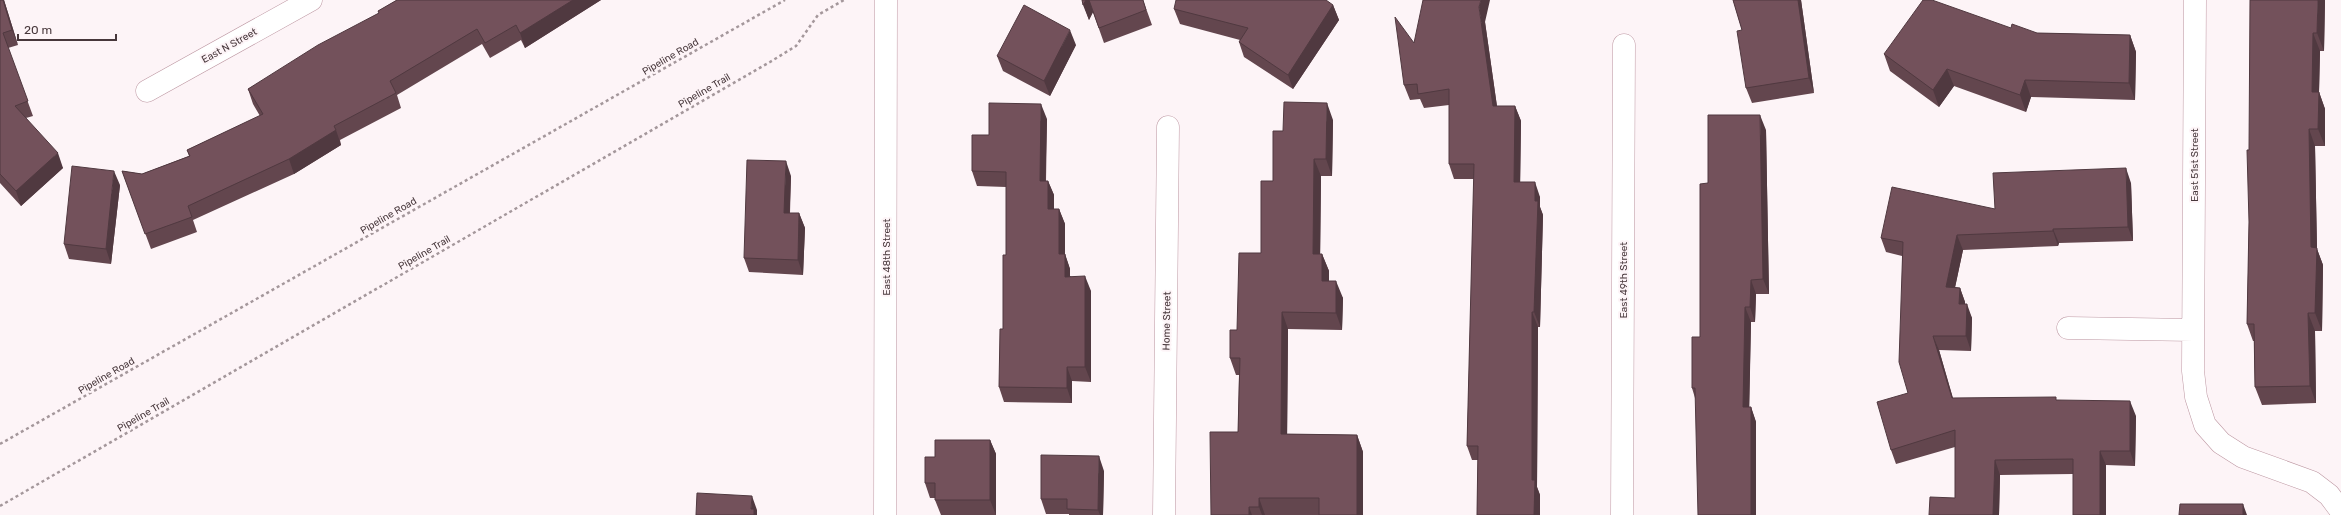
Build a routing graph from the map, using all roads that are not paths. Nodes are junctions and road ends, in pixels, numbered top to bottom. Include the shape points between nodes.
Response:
1 (311, 0) edge
2 (886, 0) edge
3 (2195, 0) edge
4 (1624, 45) dead end
5 (147, 90) dead end
6 (1168, 127) dead end
7 (2068, 328) dead end
8 (2193, 330) junction
9 (2341, 511) edge
10 (885, 515) edge
11 (1164, 515) edge
12 (1622, 515) edge

1 - 5 street, East N Street
2 - 10 street, East 48th Street
3 - 8 street, East 51st Street
4 - 12 street, East 49th Street
6 - 11 street, Home Street
7 - 8 street
8 - 9 street, East 51st Street via 2196,397 2205,425 2221,443 2243,457 2312,482 2329,495

